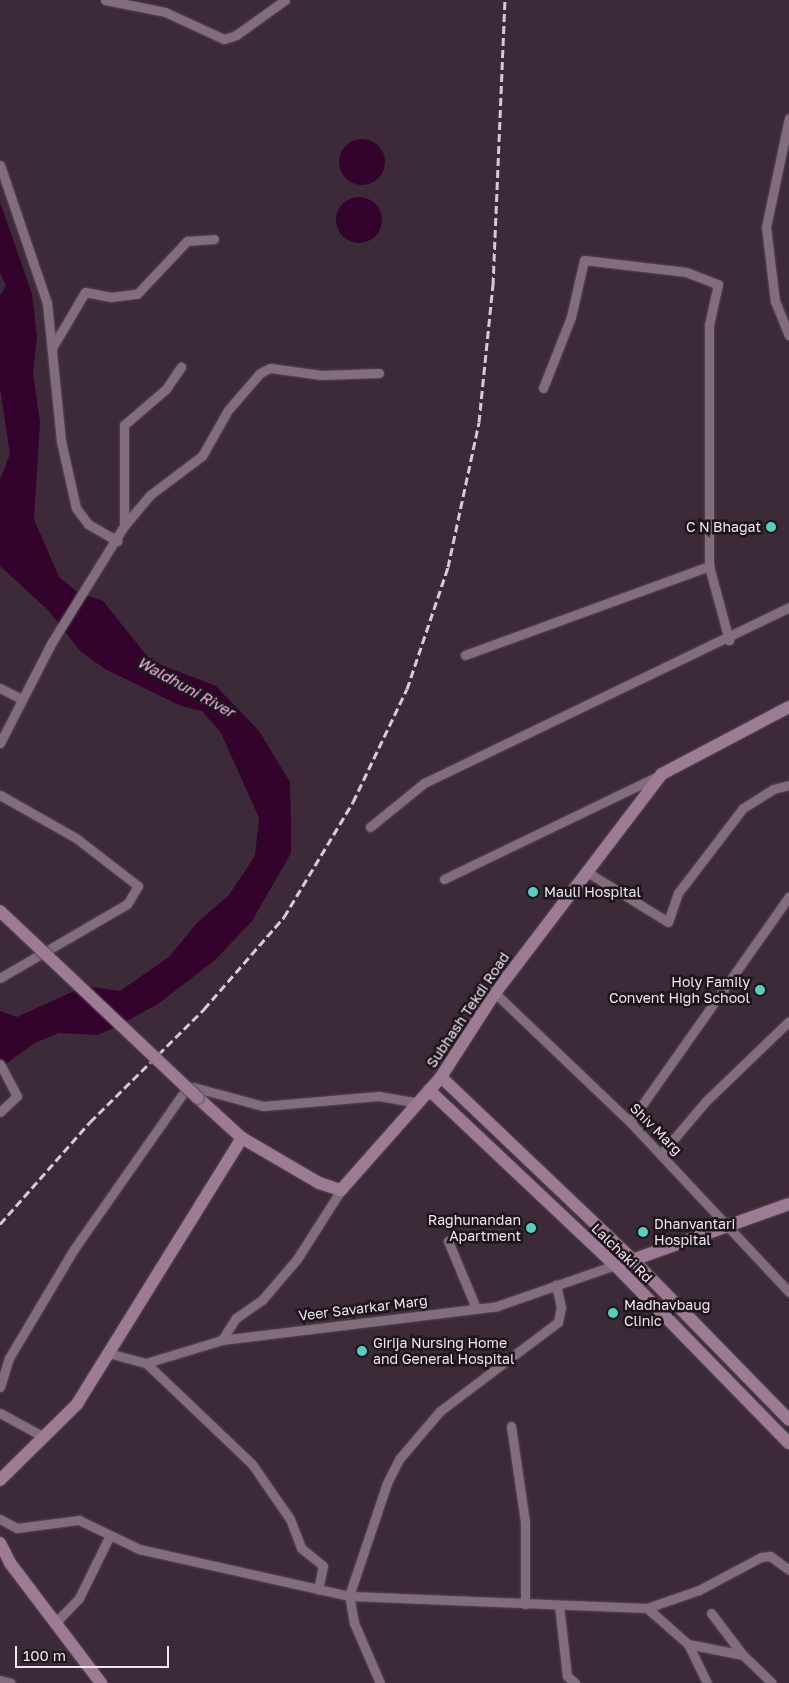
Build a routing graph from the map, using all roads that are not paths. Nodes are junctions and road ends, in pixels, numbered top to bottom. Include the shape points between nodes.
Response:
1 (105, 0) edge
2 (285, 0) edge
3 (789, 118) edge
4 (0, 165) edge
5 (214, 239) dead end
6 (789, 335) edge
7 (52, 348) junction
8 (182, 366) dead end
9 (379, 372) dead end
10 (543, 388) dead end
11 (124, 526) junction
12 (117, 541) junction
13 (708, 566) junction
14 (789, 607) edge
15 (729, 640) junction
16 (465, 655) dead end
17 (0, 688) edge
18 (20, 698) junction
19 (789, 707) edge
20 (0, 743) edge
21 (662, 774) junction
22 (789, 785) edge
23 (0, 796) edge
24 (370, 827) dead end
25 (588, 872) junction
26 (444, 879) dead end
27 (789, 897) edge
28 (0, 911) edge
29 (0, 978) edge
30 (495, 993) junction
31 (789, 1021) edge
32 (0, 1064) edge
33 (441, 1077) junction
34 (429, 1090) junction
35 (417, 1103) junction
36 (0, 1112) edge
37 (630, 1122) junction
38 (242, 1138) junction
39 (661, 1154) junction
40 (341, 1190) junction
41 (789, 1204) edge
42 (731, 1226) junction
43 (448, 1241) dead end
44 (633, 1260) junction
45 (615, 1265) junction
46 (556, 1285) junction
47 (789, 1292) edge
48 (476, 1308) junction
49 (222, 1340) junction
50 (112, 1354) junction
51 (146, 1363) junction
52 (0, 1387) edge
53 (0, 1413) edge
54 (789, 1420) edge
55 (511, 1426) dead end
56 (44, 1437) junction
57 (789, 1443) edge
58 (0, 1480) edge
59 (0, 1519) edge
60 (110, 1535) junction
61 (0, 1543) edge
62 (789, 1570) edge
63 (318, 1589) junction
64 (350, 1596) junction
65 (524, 1604) junction
66 (559, 1605) junction
67 (647, 1608) junction
68 (711, 1613) dead end
69 (55, 1623) junction
70 (688, 1644) junction
71 (743, 1655) junction
72 (0, 1680) edge
73 (11, 1683) edge
74 (101, 1683) edge
75 (380, 1683) edge
76 (575, 1683) edge
77 (707, 1683) edge
78 (772, 1683) edge

1 - 2 street via 165,12 224,39 236,35
3 - 6 street via 766,227 775,301
4 - 7 street via 47,304
5 - 7 street via 187,241 137,294 112,297 85,292
7 - 12 street via 61,441 76,508 88,524
8 - 11 street via 166,389 124,425
9 - 11 street via 322,375 264,370 228,410 202,456 150,495
10 - 13 street via 572,317 584,260 686,272 718,284 709,325
11 - 12 street
12 - 18 street
13 - 15 street
13 - 16 street
14 - 15 street
15 - 24 street via 424,783
17 - 18 street
18 - 20 street
19 - 21 main road, Subhash Tekdi Road
21 - 25 main road, Subhash Tekdi Road
21 - 26 street
22 - 25 street via 773,789 743,808 678,893 668,922
23 - 29 street via 76,838 138,886 127,904
25 - 30 main road, Subhash Tekdi Road
27 - 37 street
28 - 38 main road, bridge
30 - 33 main road, Subhash Tekdi Road
30 - 37 street, Shiv Marg
31 - 39 street via 706,1101
32 - 36 street via 17,1096
33 - 34 main road, Subhash Tekdi Road
33 - 44 main road, Lalchaki Rd
34 - 35 main road, Subhash Tekdi Road
34 - 45 main road, Lalchaki Rd
35 - 40 main road, Subhash Tekdi Road
35 - 52 street via 379,1096 264,1106 193,1087 184,1092 74,1249 9,1358
37 - 39 street, Shiv Marg
38 - 40 main road via 319,1183
38 - 50 main road
39 - 42 street, Shiv Marg
40 - 49 street via 296,1259 262,1300 236,1318
41 - 42 main road
42 - 44 main road
42 - 47 street, Shiv Marg
43 - 48 street
44 - 45 main road
44 - 54 main road, Lalchaki Rd
45 - 46 street, Veer Savarkar Marg
45 - 57 main road, Lalchaki Rd
46 - 48 street, Veer Savarkar Marg
46 - 64 street via 561,1307 558,1322 440,1411 400,1458 387,1483
48 - 49 street, Veer Savarkar Marg
49 - 51 street, Veer Savarkar Marg
50 - 51 street
50 - 56 main road via 77,1404
51 - 63 street via 252,1464 290,1519 301,1548 323,1566
53 - 56 street
55 - 65 street via 525,1522
56 - 58 main road
59 - 60 street via 17,1528 79,1520
60 - 63 street via 139,1549
60 - 69 street via 79,1598
61 - 69 main road
62 - 67 street via 770,1556 761,1557 699,1590
63 - 64 street
64 - 65 street
64 - 75 street via 354,1623
65 - 66 street
66 - 67 street
66 - 76 street via 567,1676
67 - 70 street
68 - 71 street
69 - 74 main road
70 - 71 street
70 - 77 street
71 - 78 street
72 - 73 street

